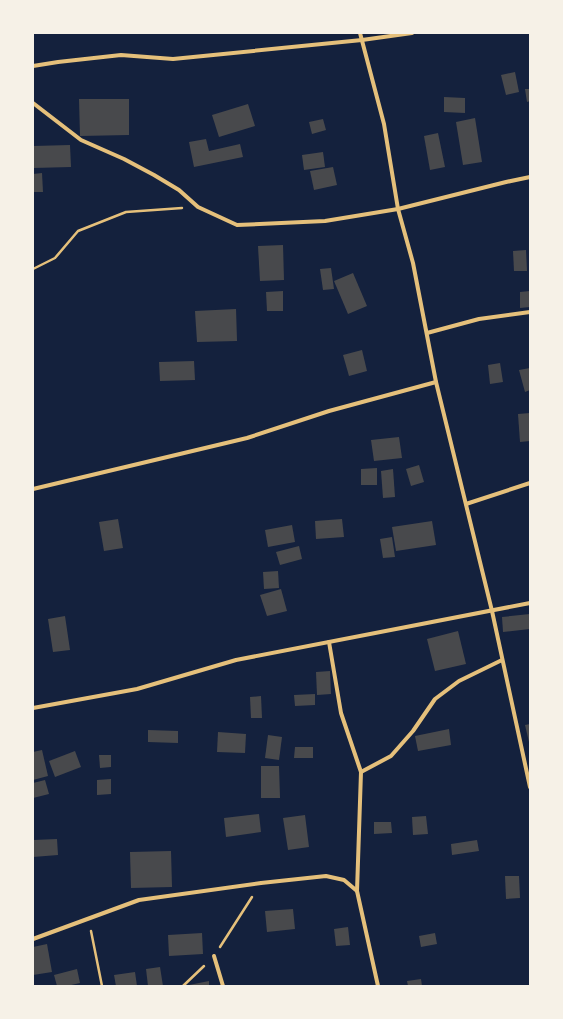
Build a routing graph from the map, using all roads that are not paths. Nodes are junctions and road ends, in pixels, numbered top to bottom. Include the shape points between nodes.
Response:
1 (360, 33) edge
2 (412, 33) edge
3 (362, 40) junction
4 (33, 66) edge
5 (33, 103) edge
6 (530, 177) edge
7 (398, 209) junction
8 (530, 312) edge
9 (427, 333) junction
10 (436, 382) junction
11 (530, 483) edge
12 (33, 489) edge
13 (466, 504) junction
14 (530, 603) edge
15 (492, 611) junction
16 (329, 642) junction
17 (502, 660) junction
18 (33, 708) edge
19 (361, 772) junction
20 (530, 787) edge
21 (357, 891) junction
22 (33, 939) edge
23 (214, 956) road end
24 (223, 986) edge
25 (378, 986) edge

1 - 3 street
2 - 3 street
3 - 4 street via 173,59 121,55
3 - 7 street via 384,124
5 - 7 street via 82,140 154,175 180,190 198,207 237,225 325,221
6 - 7 street
7 - 9 street via 413,263
8 - 9 street via 479,319
9 - 10 street
10 - 12 street via 328,411 248,438
10 - 13 street
11 - 13 street
13 - 15 street
14 - 15 street
15 - 16 street
15 - 17 street
16 - 18 street via 236,660 137,689
16 - 19 street via 341,713
17 - 19 street via 459,681 434,698 413,731 391,756
17 - 20 street
19 - 21 street
21 - 22 street via 344,880 326,876 139,900
21 - 25 street
23 - 24 street

